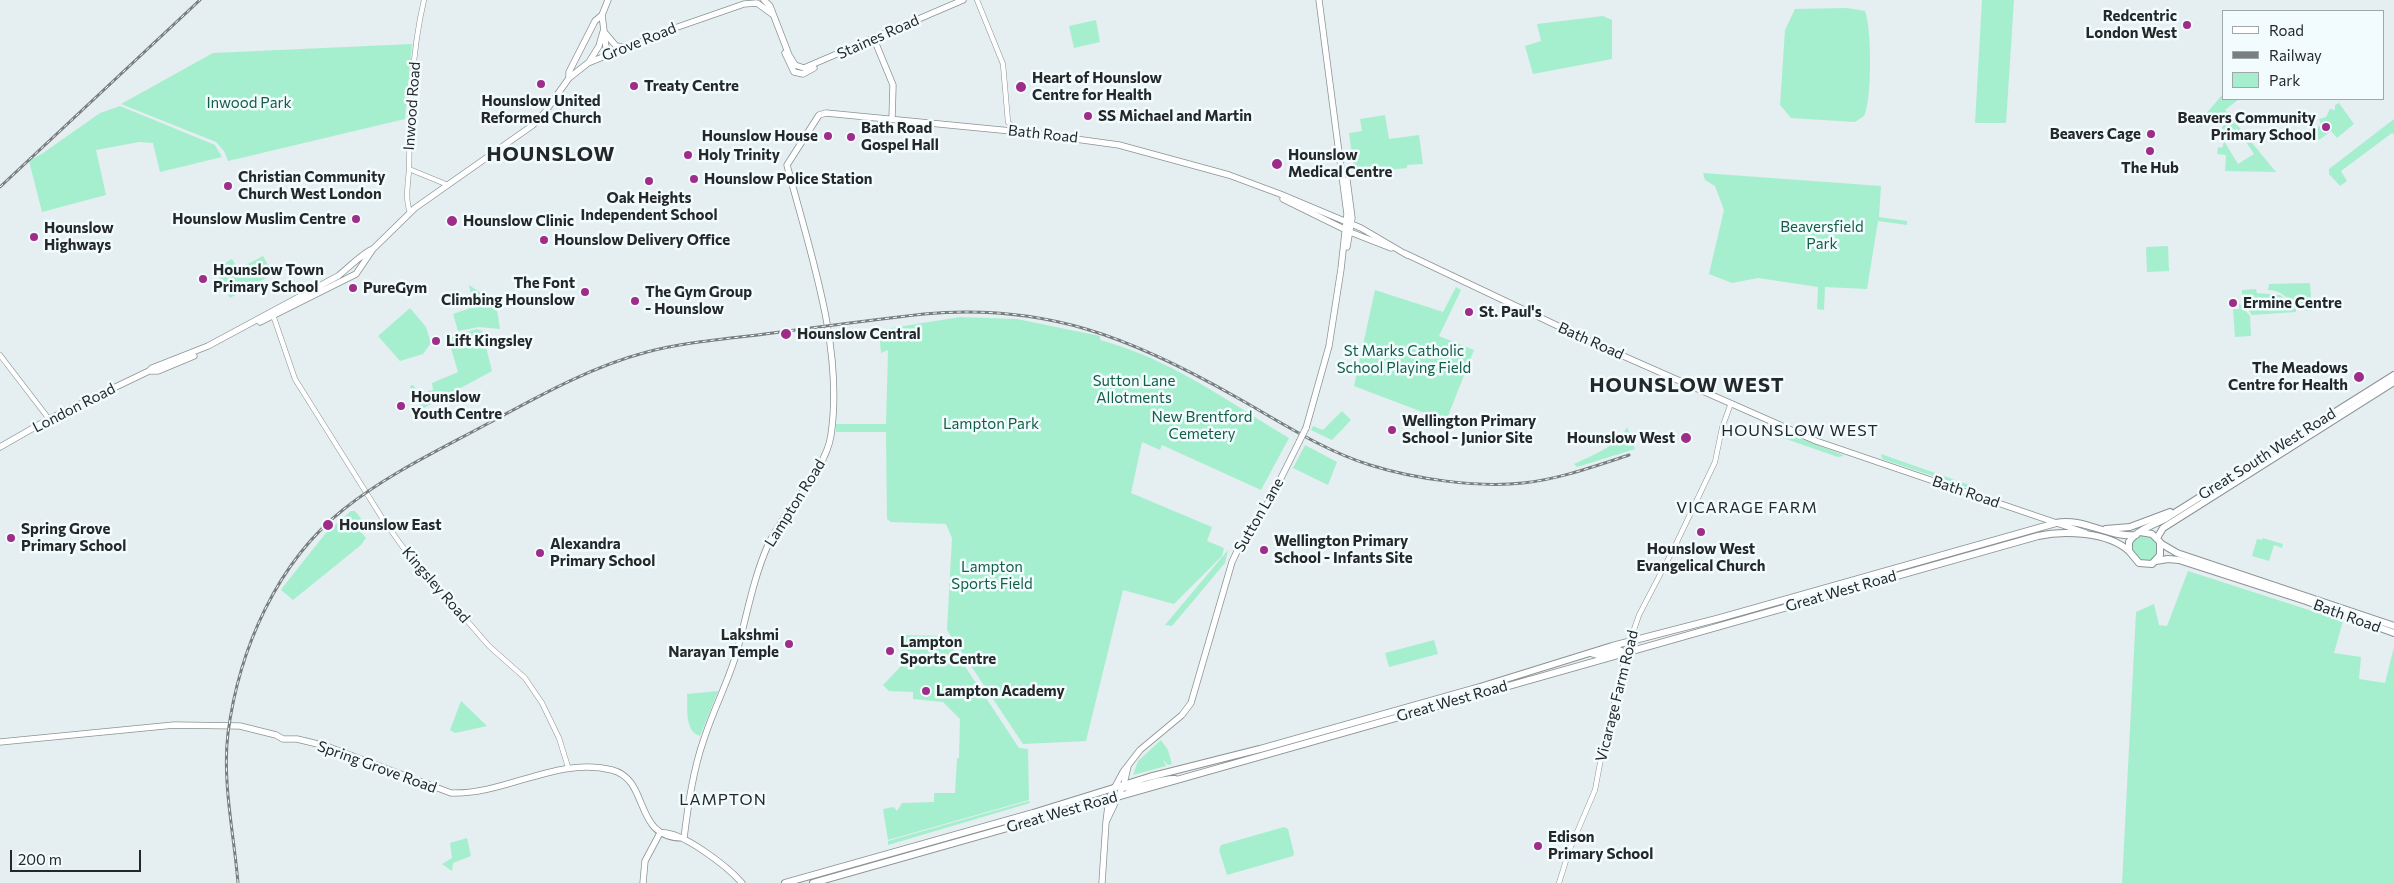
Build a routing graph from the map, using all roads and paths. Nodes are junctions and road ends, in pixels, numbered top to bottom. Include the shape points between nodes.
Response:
1 (424, 0) edge
2 (608, 0) edge
3 (742, 0) edge
4 (764, 0) edge
5 (963, 0) edge
6 (977, 0) edge
7 (1319, 0) edge
8 (722, 10) junction
9 (772, 14) junction
10 (602, 15) junction
11 (603, 28) junction
12 (602, 36) junction
13 (874, 39) junction
14 (627, 47) junction
15 (606, 55) junction
16 (588, 63) junction
17 (569, 78) junction
18 (823, 113) joint
19 (892, 119) junction
20 (1007, 120) junction
21 (997, 129) junction
22 (1018, 132) junction
23 (409, 169) junction
24 (448, 185) junction
25 (1258, 186) junction
26 (410, 212) junction
27 (1349, 227) junction
28 (373, 249) junction
29 (1407, 255) junction
30 (361, 269) junction
31 (338, 276) junction
32 (272, 313) junction
33 (0, 355) edge
34 (2394, 375) edge
35 (2394, 382) edge
36 (1731, 403) junction
37 (49, 419) junction
38 (0, 447) edge
39 (2180, 508) junction
40 (2034, 514) junction
41 (2060, 522) junction
42 (2097, 529) junction
43 (2032, 530) junction
44 (2138, 534) junction
45 (2092, 536) junction
46 (2159, 540) junction
47 (2128, 551) junction
48 (2156, 561) junction
49 (2394, 626) edge
50 (2394, 633) edge
51 (1630, 641) junction
52 (1591, 653) junction
53 (1626, 653) junction
54 (0, 742) edge
55 (568, 767) junction
56 (1178, 779) junction
57 (1121, 786) junction
58 (1118, 796) junction
59 (1109, 798) junction
60 (1106, 822) junction
61 (660, 833) junction
62 (684, 838) junction
63 (739, 882) edge
64 (643, 883) edge
65 (785, 883) edge
66 (813, 883) edge
67 (1102, 883) edge
68 (1559, 883) edge

1 - 23 street, Inwood Road via 412,80
2 - 10 main road
3 - 8 main road
4 - 9 main road, Staines Road
5 - 13 main road, Staines Road
6 - 20 street via 1003,64
7 - 27 main road, Sutton Lane
8 - 9 main road via 750,2 763,6
8 - 14 main road, Grove Road
9 - 13 main road, Staines Road via 787,61 794,72 806,73 821,62
10 - 11 main road
10 - 17 main road via 595,21
11 - 12 main road
11 - 14 main road via 614,45
11 - 15 main road
12 - 15 main road
12 - 16 main road
13 - 19 main road via 894,85
14 - 15 main road, Grove Road
15 - 16 main road, Grove Road
16 - 17 main road, Grove Road
17 - 24 main road via 533,125
18 - 19 main road, Bath Road
18 - 62 main road, Lampton Road via 815,120 787,165 829,339 831,436 823,458 784,516 763,559 725,689 700,752
19 - 21 main road, Bath Road
20 - 21 street via 1003,127
20 - 22 street
21 - 22 main road, Bath Road
22 - 25 main road, Bath Road via 1119,145 1200,166
23 - 24 street
23 - 26 street, Inwood Road
24 - 26 main road
25 - 27 main road, Bath Road
25 - 27 main road, Bath Road
26 - 28 main road
27 - 29 main road, Bath Road
27 - 29 main road, Bath Road
27 - 57 main road, Sutton Lane, bridge via 1329,346 1306,428 1271,498 1232,562 1191,702 1182,715 1140,750 1128,766
28 - 30 main road
28 - 31 main road
29 - 36 main road, Bath Road
30 - 31 main road
30 - 32 main road
31 - 32 main road
32 - 37 main road, London Road via 225,339 152,368
32 - 55 street, Kingsley Road via 295,379 384,521 489,646 525,678 542,703
33 - 37 street
34 - 39 highway, Great South West Road
35 - 46 highway, Great South West Road via 2162,528
36 - 40 main road, Bath Road via 1816,441
36 - 51 street, Vicarage Farm Road via 1715,462 1639,614
37 - 38 main road, London Road
39 - 42 highway via 2130,527
39 - 44 highway, Great South West Road
40 - 41 main road, Bath Road
40 - 43 main road via 2036,524
41 - 42 highway, Bath Road
41 - 43 highway, Great West Road
41 - 45 main road, Bath Road
42 - 44 highway, Bath Road via 2121,536
43 - 51 highway, Great West Road
44 - 46 highway via 2150,533
44 - 47 highway via 2129,542
45 - 47 highway, Bath Road via 2118,544
45 - 53 highway, Great West Road via 2070,532 2038,536
46 - 48 highway via 2161,553
46 - 49 highway, Bath Road via 2177,553
47 - 48 highway via 2139,563
48 - 50 highway, Bath Road via 2179,560
51 - 52 highway, Great West Road
51 - 53 street, Vicarage Farm Road
52 - 53 highway via 1598,655 1619,650
52 - 57 highway, Great West Road
53 - 56 highway, Great West Road
53 - 68 street, Vicarage Farm Road via 1595,790
54 - 55 main road, Spring Grove Road via 174,725 240,726 326,746 451,793 471,792
55 - 61 main road, Spring Grove Road via 612,770 623,775 638,795 652,827
56 - 57 highway
56 - 58 highway, Great West Road
57 - 58 main road, Sutton Lane
57 - 59 main road, Sutton Lane
57 - 65 highway, Great West Road
58 - 59 highway, Great West Road
58 - 60 main road, Sutton Lane
59 - 60 main road
59 - 66 highway, Great West Road
60 - 67 main road
61 - 62 main road
61 - 64 main road via 645,861
62 - 63 main road via 723,865

